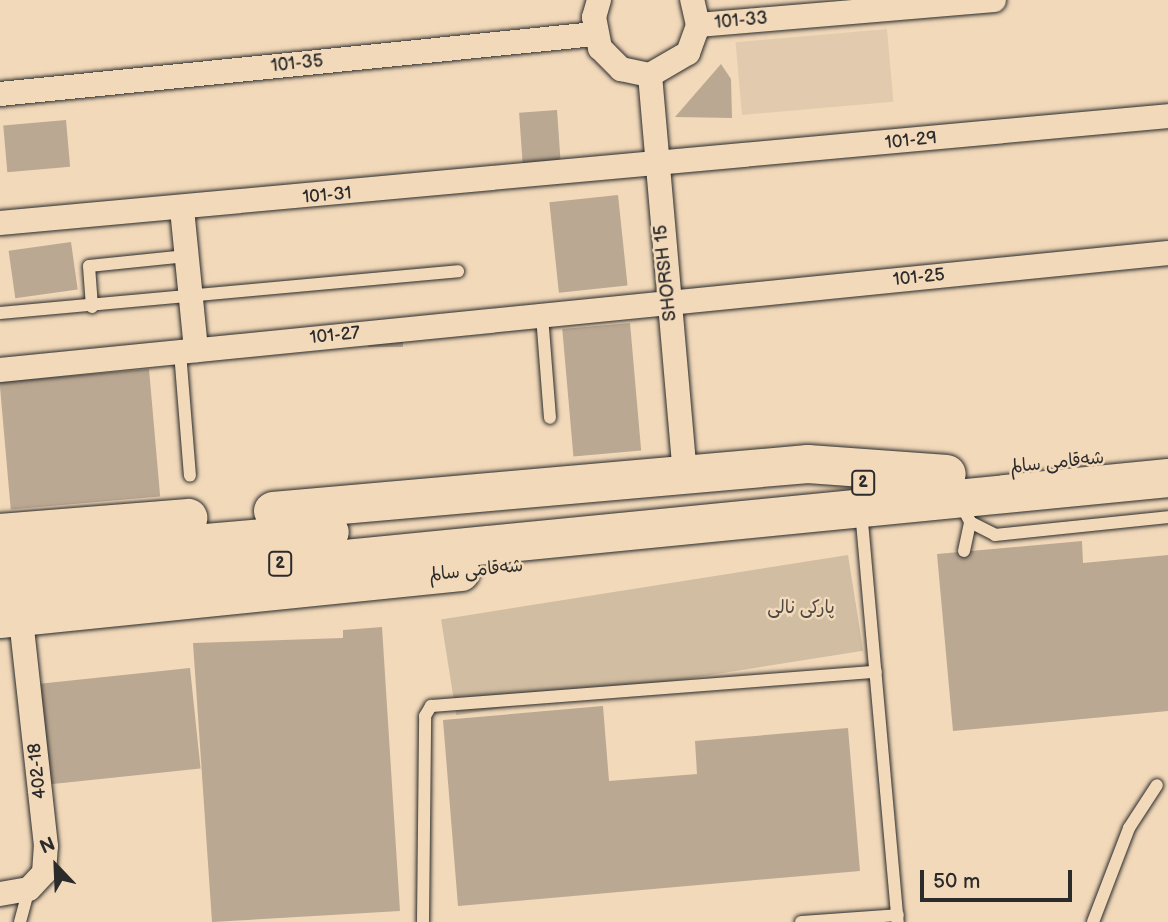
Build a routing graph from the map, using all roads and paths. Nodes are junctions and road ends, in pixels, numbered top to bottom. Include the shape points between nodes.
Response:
1 (599, 0) edge
2 (692, 0) edge
3 (994, 0) edge
4 (698, 24) junction
5 (595, 34) junction
6 (650, 75) junction
7 (0, 94) edge
8 (1168, 116) edge
9 (654, 166) junction
10 (182, 209) junction
11 (0, 223) edge
12 (1168, 253) edge
13 (186, 256) junction
14 (458, 271) dead end
15 (191, 298) junction
16 (669, 303) junction
17 (92, 307) junction
18 (0, 313) edge
19 (542, 316) junction
20 (188, 351) junction
21 (0, 370) edge
22 (550, 418) dead end
23 (1168, 453) edge
24 (685, 472) junction
25 (190, 476) dead end
26 (1168, 478) edge
27 (956, 497) junction
28 (1168, 517) edge
29 (862, 522) junction
30 (0, 533) edge
31 (964, 551) dead end
32 (0, 561) edge
33 (7, 610) edge
34 (876, 672) junction
35 (1157, 785) dead end
36 (29, 890) junction
37 (0, 894) edge
38 (898, 918) edge
39 (20, 922) edge
40 (423, 922) edge
41 (801, 922) edge
42 (1093, 922) edge

1 - 5 street
2 - 4 street
3 - 4 street, 101-33
4 - 6 street via 688,53
5 - 6 street via 621,69
5 - 7 street, 101-35
6 - 9 street, SHORSH 15
8 - 9 street, 101-29
9 - 10 street, 101-31
9 - 16 street, SHORSH 15
10 - 11 street, 101-31
10 - 13 street
12 - 16 street, 101-25
13 - 15 street
13 - 17 lane via 89,265
14 - 15 lane
15 - 17 lane
15 - 20 street
16 - 19 street, 101-27
16 - 24 street, SHORSH 15
17 - 18 lane
19 - 20 street, 101-27
19 - 22 lane
20 - 21 street, 101-27
20 - 25 lane
23 - 27 main road, شەقامی سالم / 2
24 - 27 main road, شەقامی سالم via 808,464
24 - 30 main road, شەقامی سالم
26 - 27 main road, شەقامی سالم / 2
27 - 28 lane via 1004,535
27 - 29 main road, شەقامی سالم
27 - 31 lane
27 - 32 main road, شەقامی سالم / 2
27 - 33 main road, شەقامی سالم / 2
29 - 33 main road, شەقامی سالم via 615,556
29 - 34 lane
33 - 36 street, 402-18 via 46,846 44,873
34 - 38 lane
34 - 40 lane via 431,706 425,716
35 - 42 lane via 1129,828
36 - 37 street
36 - 39 lane
38 - 41 lane

